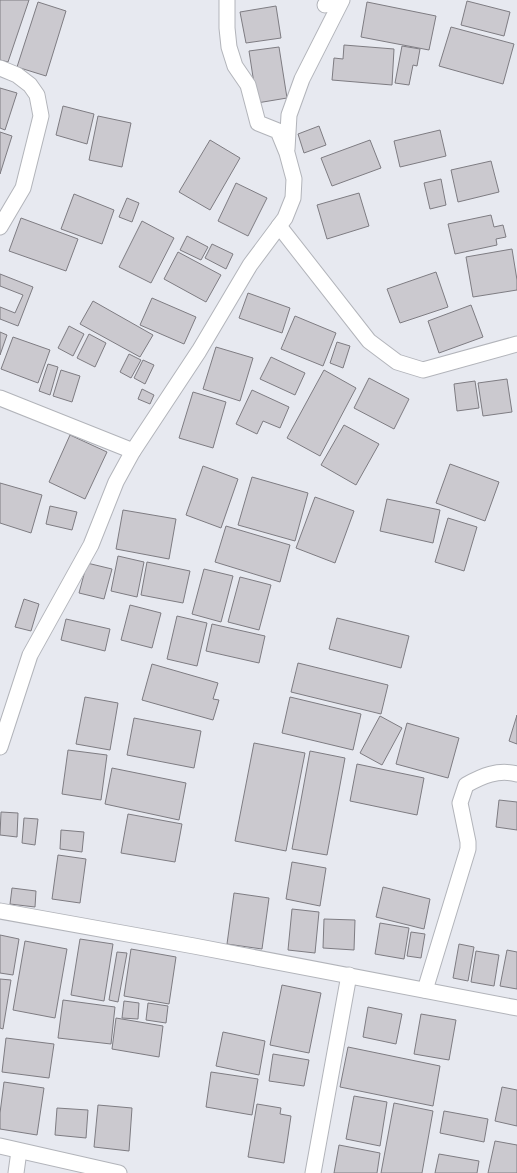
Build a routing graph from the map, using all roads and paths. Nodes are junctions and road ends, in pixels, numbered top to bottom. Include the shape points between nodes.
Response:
1 (227, 0) edge
2 (342, 0) edge
3 (0, 68) edge
4 (287, 153) junction
5 (280, 226) junction
6 (0, 227) edge
7 (517, 344) edge
8 (0, 398) edge
9 (133, 451) junction
10 (0, 747) edge
11 (517, 774) edge
12 (0, 910) edge
13 (349, 975) junction
14 (425, 990) junction
15 (517, 1008) edge
16 (0, 1146) edge
17 (19, 1151) junction
18 (16, 1173) edge
19 (119, 1173) edge
20 (313, 1173) edge

1 - 4 street via 229,47 235,66 248,85 258,123 278,132
2 - 4 street via 302,80 289,115
3 - 6 street via 18,75 30,85 37,95 41,116 23,188
4 - 5 street via 294,179 293,198
5 - 7 street via 369,341 397,362 423,370
5 - 9 street via 250,265 199,351
8 - 9 street
9 - 10 street via 116,482 91,545 30,655
11 - 14 street via 491,773 466,785 460,802 468,850
12 - 13 street
13 - 14 street
13 - 20 street
14 - 15 street
16 - 17 street
17 - 18 street
17 - 19 street

